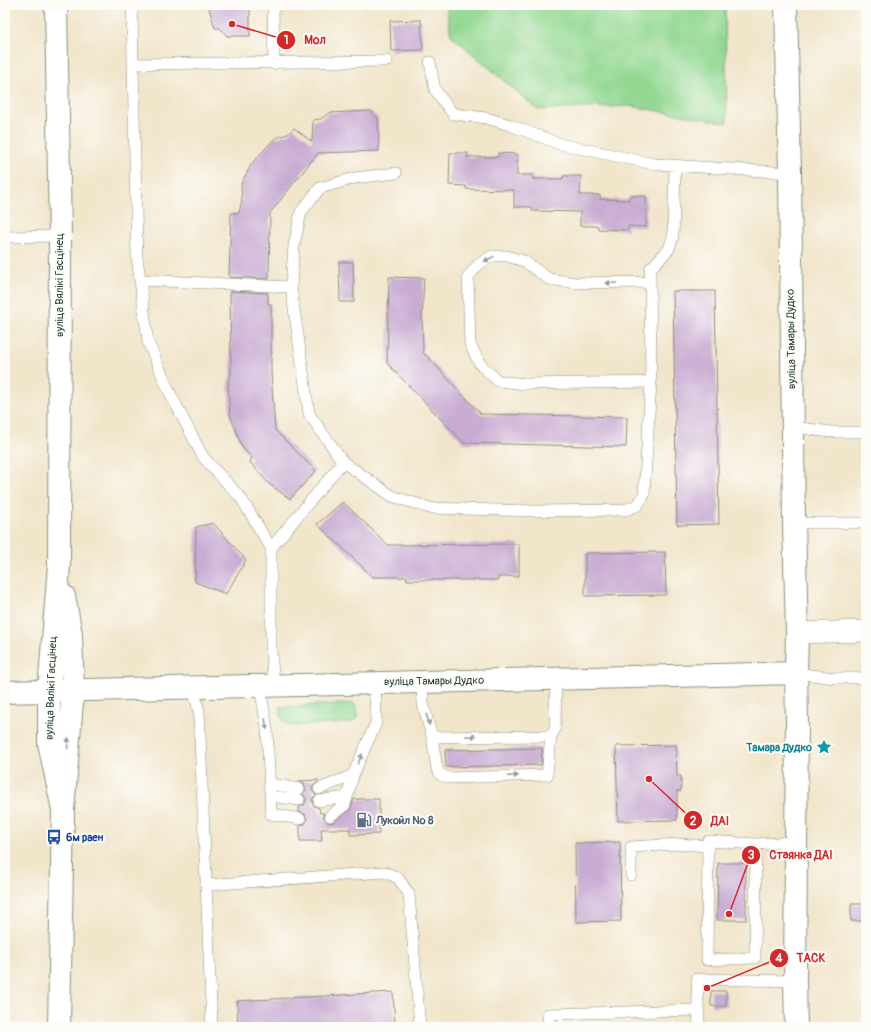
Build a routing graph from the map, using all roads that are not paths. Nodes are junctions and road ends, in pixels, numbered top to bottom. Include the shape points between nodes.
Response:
1 (56, 5) edge
2 (132, 5) edge
3 (273, 5) edge
4 (786, 5) edge
5 (387, 61) dead end
6 (430, 62) dead end
7 (133, 64) junction
8 (274, 64) junction
9 (676, 166) junction
10 (396, 173) dead end
11 (790, 173) junction
12 (5, 236) edge
13 (60, 236) junction
14 (140, 280) junction
15 (650, 282) junction
16 (291, 287) junction
17 (651, 382) junction
18 (793, 427) junction
19 (866, 432) edge
20 (343, 462) junction
21 (794, 523) junction
22 (866, 523) edge
23 (271, 548) junction
24 (59, 565) junction
25 (866, 631) edge
26 (797, 633) junction
27 (796, 673) junction
28 (556, 678) junction
29 (866, 678) edge
30 (422, 682) junction
31 (375, 683) junction
32 (267, 685) junction
33 (193, 687) junction
34 (73, 690) junction
35 (49, 691) junction
36 (5, 692) edge
37 (432, 736) junction
38 (551, 736) junction
39 (353, 775) junction
40 (270, 784) junction
41 (319, 789) dead end
42 (270, 796) junction
43 (347, 797) junction
44 (319, 801) dead end
45 (63, 810) junction
46 (330, 816) dead end
47 (300, 819) dead end
48 (796, 842) junction
49 (756, 844) junction
50 (708, 846) junction
51 (631, 875) dead end
52 (206, 885) junction
53 (795, 981) junction
54 (698, 1010) junction
55 (59, 1027) edge
56 (212, 1027) edge
57 (420, 1027) edge
58 (549, 1027) edge
59 (699, 1027) edge
60 (796, 1027) edge

1 - 13 street, вуліца Вялікі Гасцінец
2 - 7 lane
3 - 8 lane
4 - 11 street, вуліца Тамары Дудко
5 - 8 lane
6 - 9 lane via 435,90 453,114 486,118 560,144 654,164
7 - 8 lane
7 - 14 lane via 137,257
9 - 11 lane
9 - 15 lane via 673,237 668,249 650,269
10 - 16 lane via 355,178 320,188 301,212 294,246
11 - 18 street, вуліца Тамары Дудко
12 - 13 lane
13 - 24 street, вуліца Вялікі Гасцінец
14 - 16 lane
14 - 23 lane via 148,342 169,391 203,457 241,498
15 - 17 lane
15 -> 17 lane via 576,283 549,279 524,260 506,256 492,256 478,264 468,277 470,344 480,364 498,381 526,384
16 - 20 lane via 309,414
17 - 20 lane via 644,495 638,505 625,510 430,508 392,496
18 - 19 lane via 831,432
18 - 21 street, вуліца Тамары Дудко
20 - 23 lane
21 - 22 lane
21 - 26 street, вуліца Тамары Дудко
23 - 32 lane via 271,652
24 - 34 street, вуліца Вялікі Гасцінец via 71,634
24 - 35 street, вуліца Вялікі Гасцінец
25 - 26 street
26 - 27 street, вуліца Тамары Дудко
27 - 28 street, вуліца Тамары Дудко
27 - 29 lane via 834,678
27 - 48 street, вуліца Тамары Дудко
28 - 30 street, вуліца Тамары Дудко
28 - 38 lane via 555,729
30 - 31 street, вуліца Тамары Дудко
30 -> 37 lane via 423,704
31 - 32 street, вуліца Тамары Дудко
39 -> 31 lane via 376,723
32 - 33 street, вуліца Тамары Дудко
32 -> 40 lane
33 - 34 street, вуліца Тамары Дудко
33 - 52 lane via 199,712
34 - 35 street, вуліца Тамары Дудко
45 -> 34 street, вуліца Вялікі Гасцінец
35 - 36 street, вуліца Тамары Дудко
35 - 45 street, вуліца Вялікі Гасцінец via 49,743
37 -> 38 lane
37 -> 38 lane via 436,769 441,776 449,778 547,776
39 - 41 lane
39 - 43 lane
40 - 42 lane
40 - 42 lane via 299,795
42 - 47 lane via 271,814
43 - 44 lane
43 - 46 lane via 345,805
45 - 55 street, вуліца Вялікі Гасцінец
48 - 49 lane
48 - 53 street, вуліца Тамары Дудко
49 - 50 lane via 708,841
49 - 50 lane via 755,958 707,960
50 - 51 lane via 678,844 630,847
52 - 56 lane
52 - 57 lane via 384,872 398,878 409,894
53 - 54 lane via 697,979
53 - 60 street, вуліца Тамары Дудко
54 - 58 lane via 548,1014
54 - 59 lane

